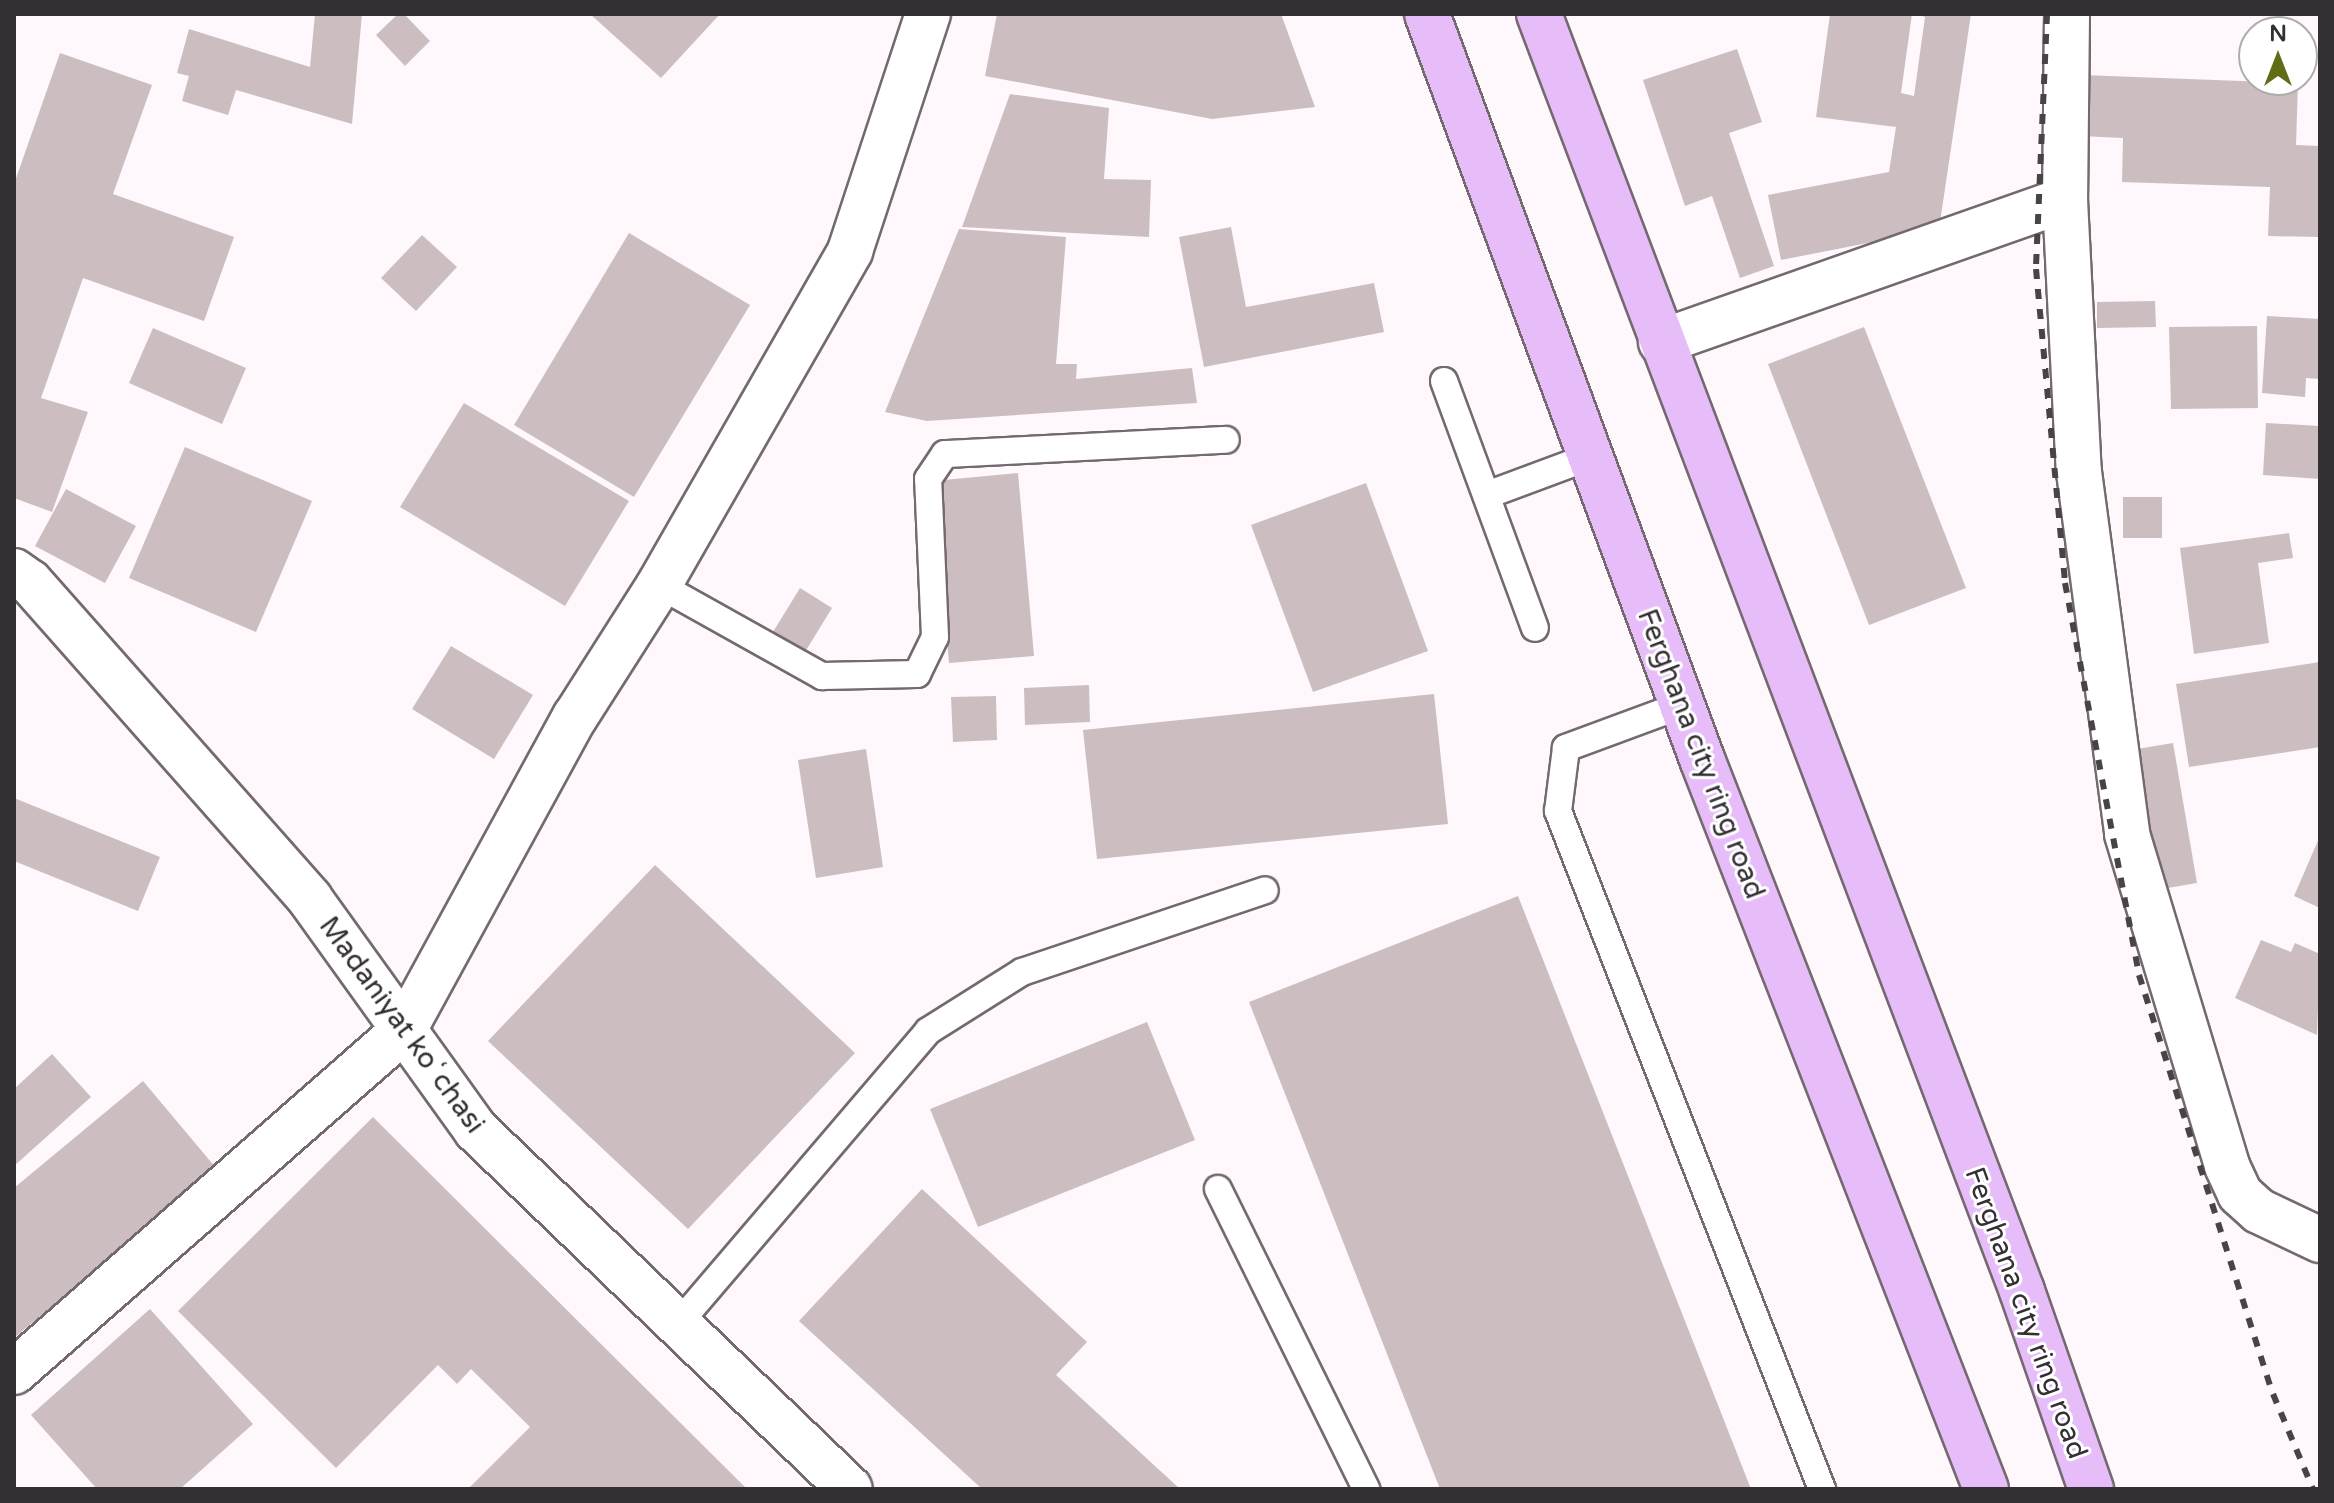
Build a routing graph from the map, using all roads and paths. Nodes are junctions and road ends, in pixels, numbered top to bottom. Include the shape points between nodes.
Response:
1 (928, 14) edge
2 (1427, 14) edge
3 (1539, 14) edge
4 (2067, 14) edge
5 (2065, 200) junction
6 (1661, 342) junction
7 (1444, 381) dead end
8 (1226, 440) dead end
9 (1589, 457) junction
10 (1487, 495) junction
11 (14, 571) edge
12 (659, 585) junction
13 (1535, 628) dead end
14 (1682, 705) junction
15 (1265, 890) dead end
16 (404, 1030) junction
17 (1218, 1189) dead end
18 (2320, 1240) edge
19 (678, 1324) junction
20 (14, 1372) edge
21 (850, 1489) edge
22 (1366, 1489) edge
23 (1822, 1489) edge
24 (1986, 1489) edge
25 (2091, 1489) edge

1 - 12 street via 850,251
2 - 9 highway, Ferghana city ring road
3 - 6 highway, Ferghana city ring road
4 - 5 street
5 - 6 street
5 - 18 street via 2079,472 2127,834 2227,1166 2240,1194 2259,1211
6 - 25 highway, Ferghana city ring road via 2022,1291
7 - 10 lane
8 - 12 lane via 945,454 928,479 935,637 917,674 822,676
9 - 10 lane
9 - 14 highway, Ferghana city ring road
10 - 13 lane
11 - 16 street, Madaniyat koʻchasi via 30,582 310,899
12 - 16 street via 575,717
14 - 23 lane via 1566,748 1558,811
14 - 24 highway, Ferghana city ring road
15 - 19 lane via 1022,972 928,1031
16 - 19 street, Madaniyat koʻchasi via 476,1130
16 - 20 street
17 - 22 lane
19 - 21 street, Madaniyat koʻchasi

